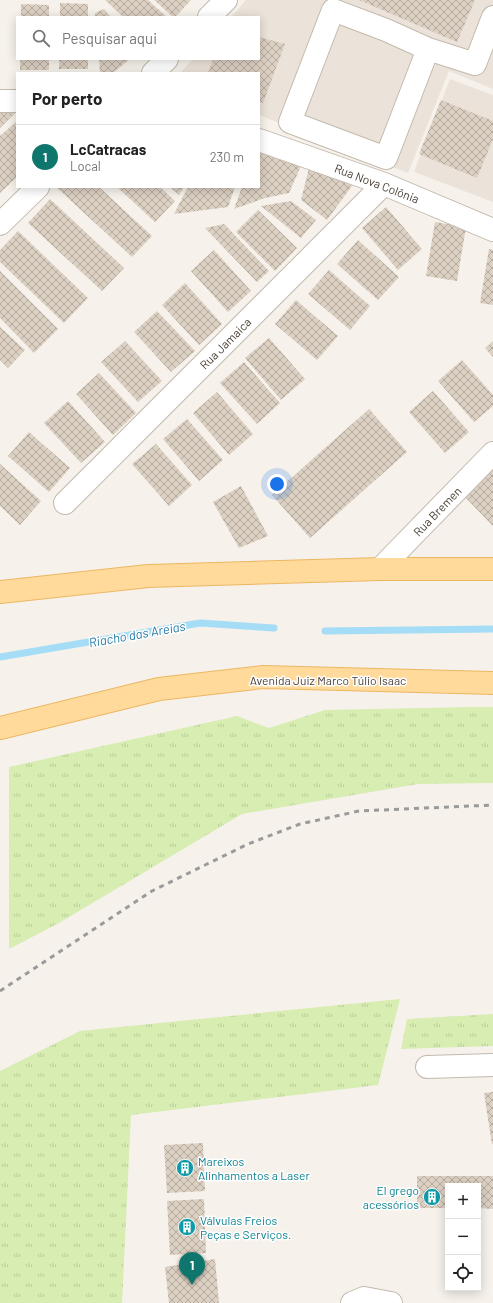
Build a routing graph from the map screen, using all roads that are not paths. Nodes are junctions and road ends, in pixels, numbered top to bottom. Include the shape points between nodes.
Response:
1 (226, 0) edge
2 (210, 16) edge
3 (493, 16) edge
4 (428, 49) junction
5 (166, 60) edge
6 (154, 72) edge
7 (16, 100) edge
8 (0, 101) edge
9 (260, 140) edge
10 (384, 184) junction
11 (37, 188) edge
12 (0, 224) edge
13 (493, 230) edge
14 (493, 453) edge
15 (65, 503) dead end
16 (380, 569) junction
17 (493, 569) edge
18 (0, 592) edge
19 (493, 683) edge
20 (0, 728) edge
21 (493, 1065) edge
22 (427, 1067) dead end
23 (352, 1303) edge
24 (391, 1303) edge

1 - 2 street
3 - 4 street via 475,64
4 - 4 street via 333,10 290,122 386,158
5 - 6 street
7 - 8 street
9 - 10 street, Rua Nova Colônia
10 - 13 street, Rua Nova Colônia
10 - 15 street, Rua Jamaica
11 - 12 street
14 - 16 street, Rua Bremen
16 - 17 main road
16 - 18 main road via 148,576
19 - 20 main road, Avenida Juiz Marco Túlio Isaac via 264,677 159,689
21 - 22 street
23 - 24 street via 364,1298

